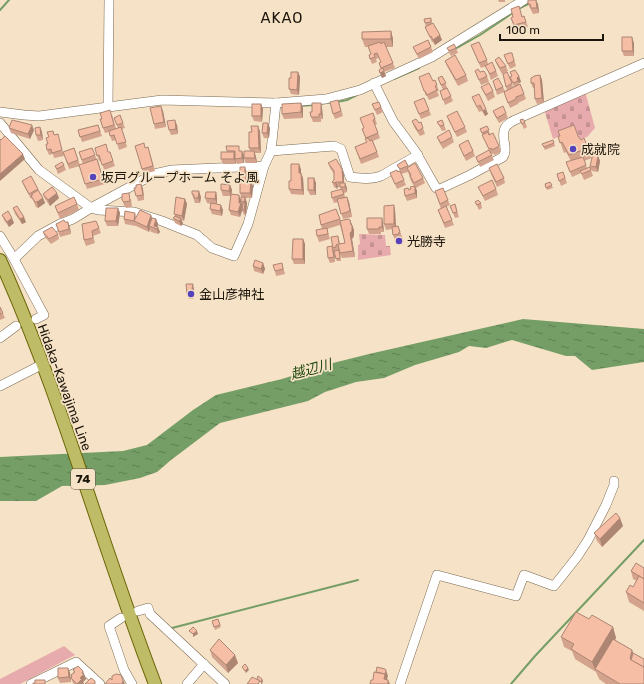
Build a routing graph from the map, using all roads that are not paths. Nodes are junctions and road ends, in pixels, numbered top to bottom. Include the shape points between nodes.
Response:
1 (109, 0) edge
2 (524, 0) edge
3 (644, 63) edge
4 (375, 85) junction
5 (276, 103) junction
6 (108, 107) junction
7 (0, 112) edge
8 (0, 123) edge
9 (271, 151) junction
10 (418, 156) junction
11 (264, 166) junction
12 (92, 208) junction
13 (0, 236) edge
14 (14, 259) junction
15 (0, 260) edge
16 (36, 319) dead end
17 (16, 326) dead end
18 (0, 338) edge
19 (44, 369) junction
20 (0, 386) edge
21 (614, 481) dead end
22 (138, 611) dead end
23 (121, 618) dead end
24 (204, 664) junction
25 (49, 680) edge
26 (31, 684) edge
27 (100, 684) edge
28 (132, 684) edge
29 (156, 684) edge
30 (187, 684) edge
31 (224, 684) edge
32 (400, 684) edge

1 - 6 street
2 - 4 street via 432,57
3 - 10 street via 514,120 503,132 506,149 504,157 440,189 436,188
4 - 5 street via 326,99
4 - 10 street via 393,121
5 - 6 street via 162,100
5 - 9 street
6 - 7 street via 39,116
8 - 12 street via 40,170
9 - 10 street via 334,146 341,149 350,177 363,179 381,176
9 - 11 street
11 - 12 street via 172,170 154,174
11 - 12 street via 248,224 234,256 212,248 196,235 155,218 134,212
12 - 14 street via 38,236
13 - 14 street
14 - 16 street via 44,315
15 - 19 main road, Hidaka-Kawajima Line / 74 via 18,299
17 - 18 street
19 - 20 street
19 - 29 main road, Hidaka-Kawajima Line / 74
21 - 32 street via 606,505 588,540 554,586 524,575 516,596 436,575
22 - 24 street via 148,608 150,614
23 - 28 street via 109,626 121,672
24 - 30 street
24 - 31 street
25 - 26 street
25 - 27 street via 76,662

